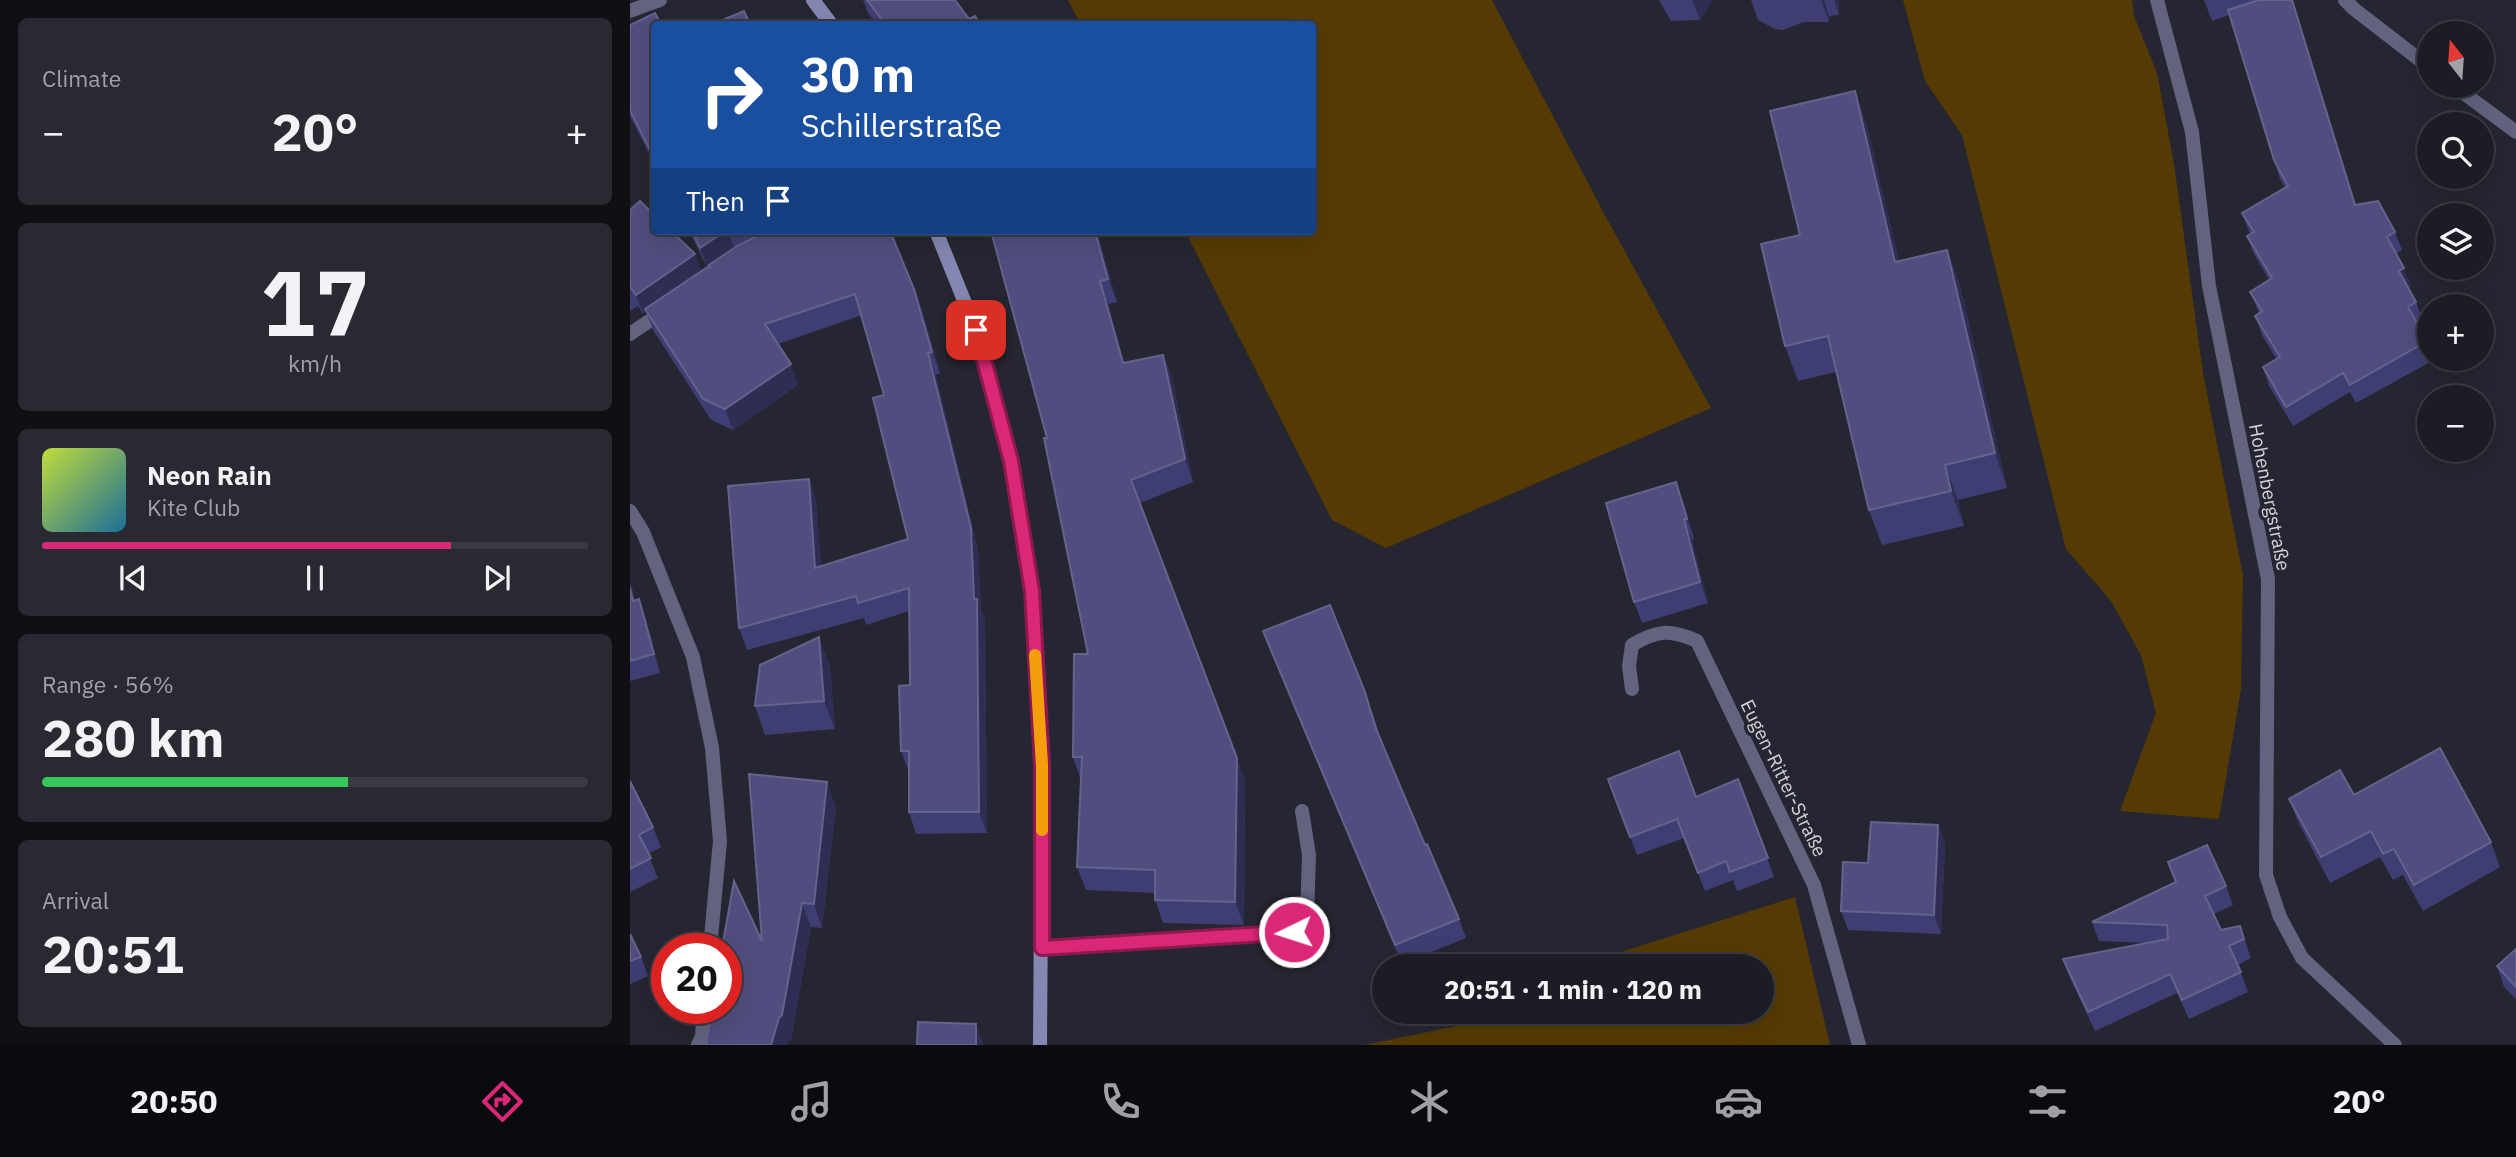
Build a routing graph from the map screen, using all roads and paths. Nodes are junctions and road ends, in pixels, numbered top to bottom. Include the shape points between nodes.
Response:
1 (660, 0) edge
2 (814, 0) edge
3 (2157, 0) edge
4 (2346, 0) edge
5 (630, 11) edge
6 (829, 21) edge
7 (2417, 58) edge
8 (2470, 98) edge
9 (2516, 132) edge
10 (938, 235) edge
11 (674, 304) edge
12 (630, 334) edge
13 (630, 511) edge
14 (1632, 689) dead end
15 (1302, 811) dead end
16 (711, 933) edge
17 (1042, 948) junction
18 (703, 1024) edge
19 (698, 1045) edge
20 (1040, 1045) edge
21 (1859, 1045) edge
22 (2395, 1045) edge

1 - 5 street
2 - 6 main road
3 - 22 street, Hohenbergstraße via 2192,132 2209,286 2267,579 2266,875 2280,917 2302,958
4 - 7 street
8 - 9 street
10 - 17 main road via 976,330 1011,461 1032,591 1042,765
11 - 12 street
13 - 16 street via 643,532 693,657 712,748 720,841
14 - 21 street, Eugen-Ritter-Straße via 1632,645 1660,632 1698,641 1814,885
15 - 17 street via 1309,855 1307,917 1294,932
17 - 20 main road
18 - 19 street

